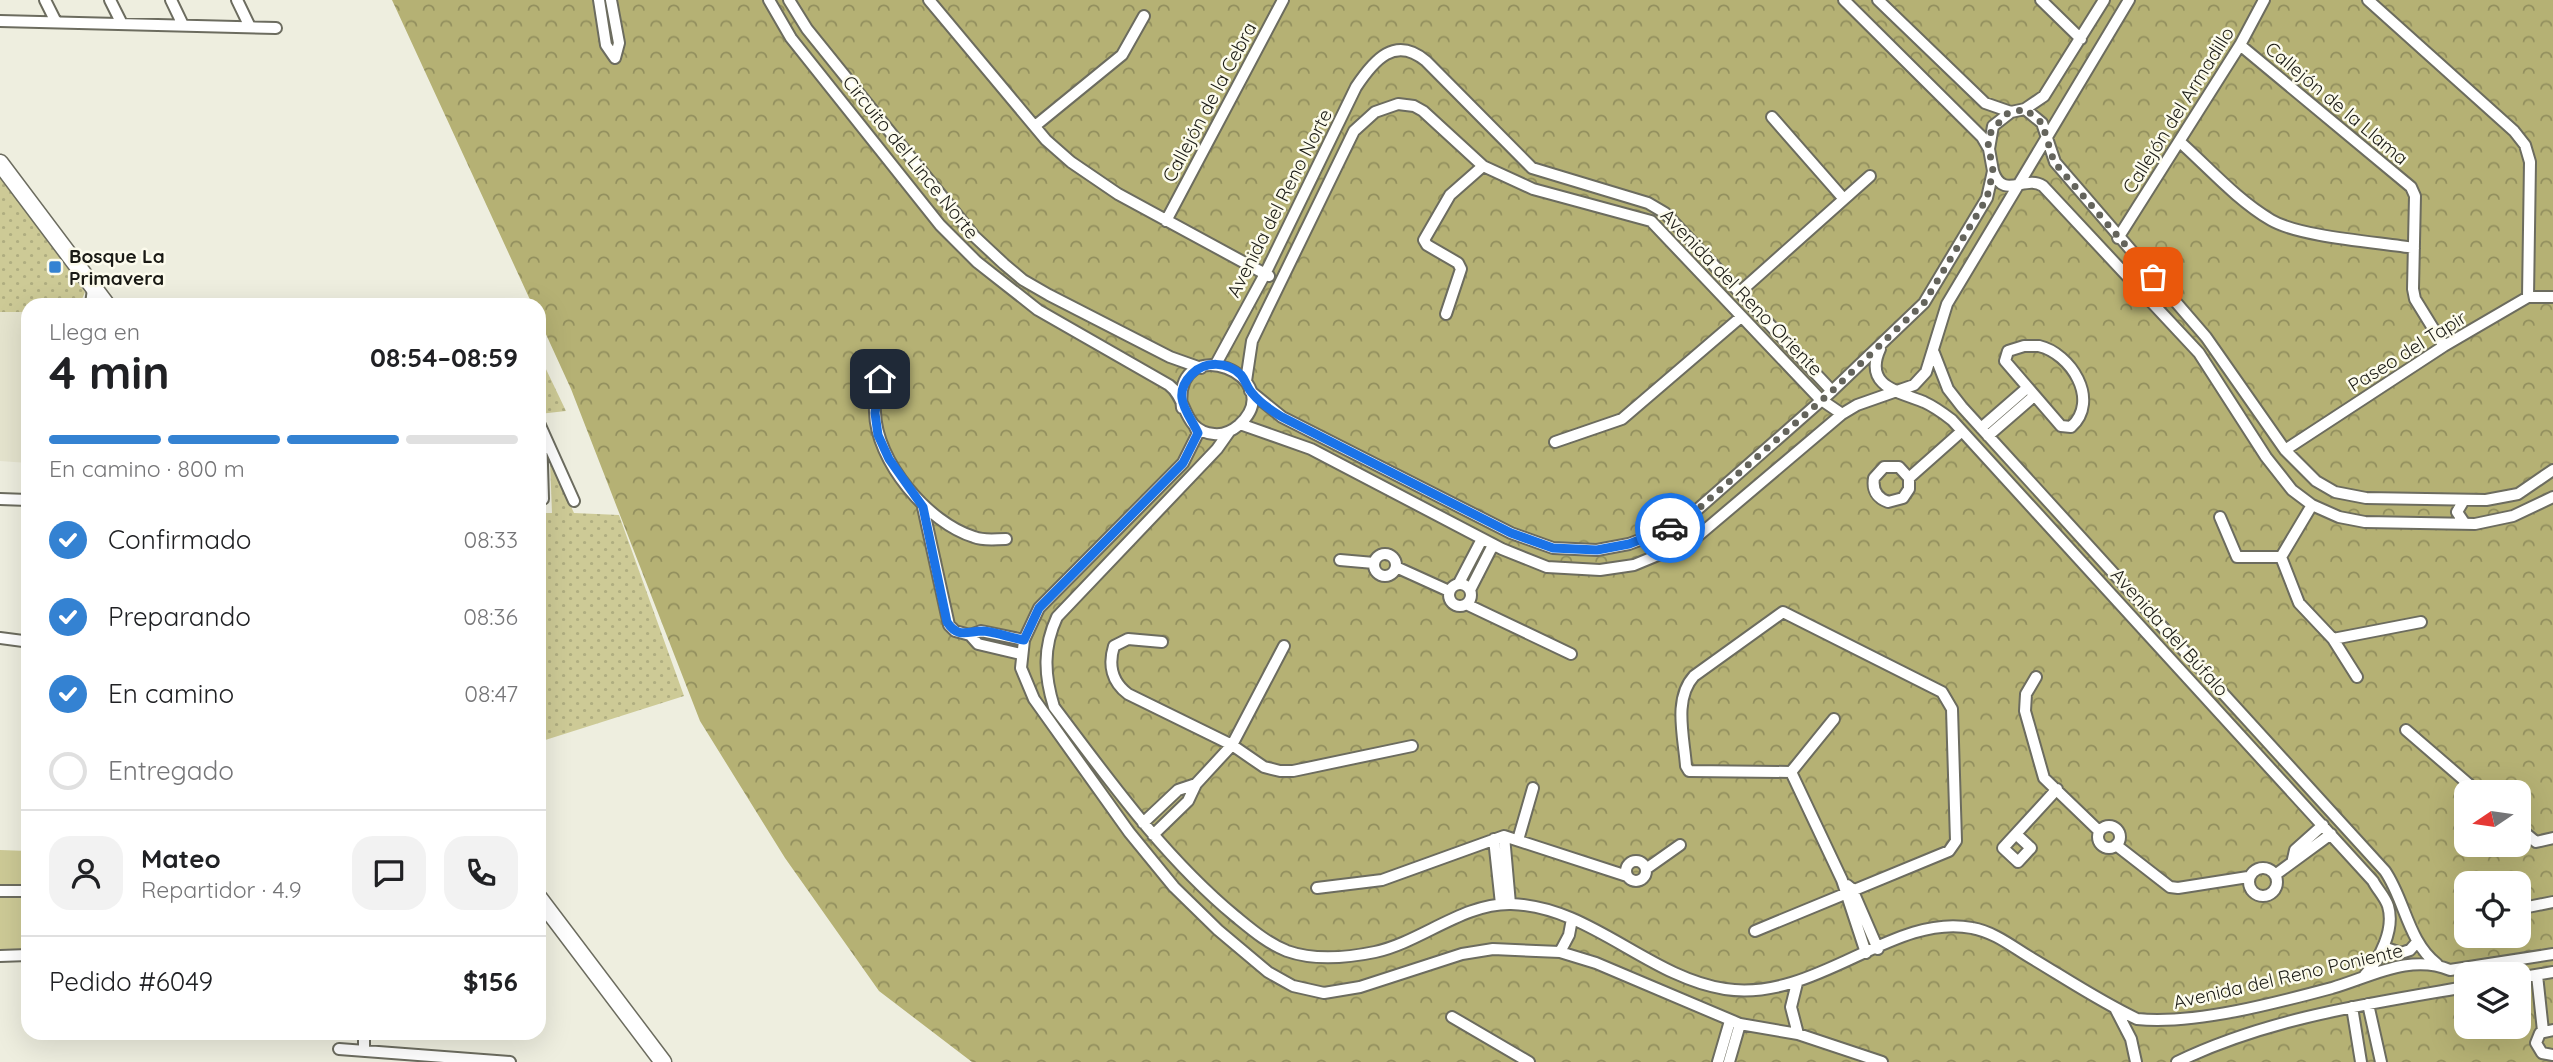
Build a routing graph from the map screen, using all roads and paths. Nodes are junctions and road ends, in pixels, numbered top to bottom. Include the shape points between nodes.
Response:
1 (45, 0) edge
2 (110, 0) edge
3 (171, 0) edge
4 (237, 0) edge
5 (599, 0) edge
6 (611, 0) edge
7 (769, 0) edge
8 (789, 0) edge
9 (929, 0) edge
10 (1283, 0) edge
11 (1844, 0) edge
12 (1878, 0) edge
13 (2041, 0) edge
14 (2104, 0) edge
15 (2129, 0) edge
16 (2264, 0) edge
17 (2368, 0) edge
18 (1144, 16) dead end
19 (0, 22) edge
20 (56, 22) junction
21 (122, 24) junction
22 (183, 26) junction
23 (250, 27) junction
24 (276, 28) dead end
25 (2081, 39) junction
26 (2240, 45) junction
27 (1376, 60) joint
28 (2025, 109) junction
29 (2011, 112) junction
30 (1772, 117) dead end
31 (1035, 126) junction
32 (1354, 131) joint
33 (2046, 138) junction
34 (1330, 141) junction
35 (2180, 142) junction
36 (1345, 149) junction
37 (1989, 149) junction
38 (0, 163) edge
39 (1483, 166) junction
40 (1993, 171) junction
41 (1870, 176) dead end
42 (2017, 187) junction
43 (1843, 198) junction
44 (1166, 221) junction
45 (2118, 238) junction
46 (2414, 248) junction
47 (1265, 274) junction
48 (1281, 282) junction
49 (1741, 290) junction
50 (92, 297) edge
51 (2528, 297) junction
52 (2553, 297) edge
53 (1446, 314) dead end
54 (1741, 317) junction
55 (1886, 342) junction
56 (2444, 346) junction
57 (1934, 352) junction
58 (1216, 364) junction
59 (884, 365) dead end
60 (1201, 368) junction
61 (1248, 386) junction
62 (1948, 389) junction
63 (1832, 391) junction
64 (1893, 392) junction
65 (2031, 392) junction
66 (1821, 399) junction
67 (1932, 406) junction
68 (1182, 408) junction
69 (1842, 414) junction
70 (1240, 424) junction
71 (1195, 427) junction
72 (1962, 431) junction
73 (1229, 432) junction
74 (1985, 432) junction
75 (546, 438) edge
76 (1555, 442) dead end
77 (2285, 450) junction
78 (2553, 470) edge
79 (2307, 474) junction
80 (1909, 478) dead end
81 (2292, 491) junction
82 (2553, 497) edge
83 (0, 499) edge
84 (21, 500) edge
85 (2464, 500) junction
86 (574, 501) dead end
87 (2312, 505) junction
88 (923, 507) junction
89 (2220, 517) dead end
90 (2465, 524) junction
91 (951, 525) junction
92 (1482, 538) junction
93 (931, 539) junction
94 (1006, 539) dead end
95 (1493, 545) junction
96 (2281, 557) junction
97 (1340, 560) dead end
98 (1459, 583) junction
99 (1470, 590) junction
100 (1449, 592) junction
101 (1466, 604) junction
102 (2157, 622) junction
103 (2421, 622) dead end
104 (2146, 632) junction
105 (970, 635) junction
106 (0, 638) edge
107 (2333, 639) junction
108 (1024, 640) junction
109 (21, 641) edge
110 (1162, 642) dead end
111 (1284, 646) dead end
112 (1021, 653) junction
113 (1572, 654) dead end
114 (2036, 677) dead end
115 (2357, 677) dead end
116 (1834, 719) dead end
117 (2406, 730) dead end
118 (1233, 746) junction
119 (1412, 746) dead end
120 (1791, 772) junction
121 (2464, 780) edge
122 (1196, 784) junction
123 (1533, 788) dead end
124 (2057, 789) junction
125 (1143, 823) junction
126 (2323, 825) junction
127 (2016, 834) dead end
128 (2331, 834) junction
129 (1153, 835) junction
130 (1499, 838) junction
131 (2531, 838) edge
132 (2553, 838) edge
133 (1518, 840) junction
134 (1680, 845) dead end
135 (2293, 859) junction
136 (2275, 875) junction
137 (2248, 877) junction
138 (1317, 888) dead end
139 (0, 891) edge
140 (21, 891) edge
141 (1848, 891) junction
142 (2553, 902) edge
143 (1506, 904) junction
144 (2531, 906) edge
145 (546, 907) edge
146 (1572, 919) junction
147 (1755, 931) dead end
148 (2417, 942) junction
149 (2383, 947) junction
150 (1878, 948) junction
151 (1560, 952) junction
152 (1867, 953) junction
153 (2553, 954) edge
154 (21, 955) edge
155 (0, 956) edge
156 (2437, 964) junction
157 (2451, 970) junction
158 (2553, 972) edge
159 (2537, 975) junction
160 (2531, 976) edge
161 (2363, 977) junction
162 (2553, 979) edge
163 (1797, 983) junction
164 (2333, 988) junction
165 (2452, 989) joint
166 (2368, 1004) junction
167 (2352, 1007) junction
168 (2115, 1009) junction
169 (2337, 1009) junction
170 (1452, 1017) dead end
171 (1735, 1023) junction
172 (2548, 1030) edge
173 (1798, 1034) junction
174 (364, 1040) edge
175 (339, 1049) dead end
176 (364, 1051) junction
177 (2553, 1056) edge
178 (510, 1062) edge
179 (663, 1062) edge
180 (1529, 1062) edge
181 (1718, 1062) edge
182 (1729, 1062) edge
183 (1882, 1062) edge
184 (2136, 1062) edge
185 (2177, 1062) edge
186 (2361, 1062) edge
187 (2381, 1062) edge

1 - 20 street
2 - 21 street
3 - 22 street
4 - 23 street
5 - 6 street via 606,45 615,58 619,43
7 - 68 street, Circuito del Lince Norte via 791,37 969,255 1013,294 1169,384
8 - 60 street, Circuito del Lince Norte via 807,30 974,236 1004,264 1049,295 1170,357
9 - 31 street
10 - 44 street, Callejón de la Cebra
11 - 37 street via 1972,126
12 - 29 street via 1985,103
13 - 25 street
14 - 25 street
15 - 33 street
16 - 26 street, Callejón del Armadillo
17 - 51 street via 2525,145 2530,162
18 - 31 street via 1122,55
19 - 20 street
20 - 21 street
21 - 22 street
22 - 23 street
23 - 24 street
25 - 28 street via 2044,96
26 - 35 street, Callejón del Armadillo
26 - 46 street, Callejón de la Llama via 2411,187 2415,196
27 - 34 street, Avenida del Reno Norte via 1356,87
27 - 49 street, Avenida del Reno Oriente via 1399,50 1415,52 1532,169 1657,208
28 - 29 street
28 - 33 street via 2040,119
29 - 37 street via 1993,127
30 - 43 street
31 - 44 street via 1071,162
32 - 36 street, Avenida del Reno Norte
32 - 39 street, Avenida del Reno Oriente via 1375,112 1398,104 1414,106
33 - 42 street
33 - 45 street via 2054,162
34 - 36 street
34 - 47 street, Avenida del Reno Norte
35 - 45 street, Callejón del Armadillo
35 - 46 street via 2273,221
36 - 48 street, Avenida del Reno Norte
37 - 40 street
38 - 50 street
39 - 53 street via 1454,190 1424,240 1461,269
39 - 54 street, Avenida del Reno Oriente via 1533,189 1651,221
40 - 42 street via 2001,184
40 - 55 street via 1979,214 1924,303
41 - 43 street
42 - 57 street via 1947,304
42 - 81 street via 2033,182 2043,186 2199,354
43 - 49 street
44 - 47 street
45 - 77 street via 2214,346
46 - 56 street, Callejón de la Llama via 2415,299
47 - 48 street
47 - 58 street, Avenida del Reno Norte
48 - 61 street, Avenida del Reno Norte via 1252,341
49 - 63 street, Avenida del Reno Oriente
51 - 52 street
51 - 56 street, Paseo del Tapir
54 - 66 street, Avenida del Reno Oriente
54 - 76 street via 1622,419
55 - 63 street
55 - 64 street via 1879,351 1877,369
56 - 77 street, Paseo del Tapir
57 - 62 street, Avenida del Búfalo
57 - 64 street via 1926,372 1914,384
58 - 60 street
58 - 61 street via 1238,372
59 - 88 street via 876,401 878,435
60 - 68 street via 1183,389
61 - 66 street via 1282,417 1511,533 1553,548 1597,550 1666,530 1698,509
61 - 70 street via 1250,406
62 - 67 street
62 - 74 street, Avenida del Búfalo
63 - 66 street
64 - 67 street, Avenida del Búfalo
64 - 69 street
65 - 65 street via 2064,428 2078,419 2082,405 2079,382 2055,351 2024,346 2006,354 2006,364
65 - 74 street
66 - 69 street, Avenida del Reno Oriente
67 - 72 street, Avenida del Búfalo
68 - 71 street
69 - 95 street via 1692,541 1634,565 1600,570 1547,568
70 - 73 street
70 - 92 street via 1303,445
71 - 73 street via 1211,434
71 - 108 street via 1198,433 1183,463 1039,608
72 - 80 street
72 - 104 street, Avenida del Búfalo
73 - 125 street, Avenida del Reno Poniente via 1081,589 1050,632 1045,667 1054,707
74 - 102 street, Avenida del Búfalo
75 - 86 street
77 - 79 street
78 - 85 street via 2518,494
79 - 81 street via 2306,484
79 - 85 street via 2347,495
81 - 87 street
82 - 90 street via 2494,522
83 - 84 street
85 - 90 street via 2457,512
87 - 90 street via 2353,521
87 - 96 street
88 - 91 street
88 - 93 street
89 - 96 street via 2237,557
91 - 93 street
91 - 94 street via 973,537
92 - 95 street
92 - 98 street
93 - 105 street via 947,622
95 - 99 street
96 - 107 street via 2299,603
97 - 100 street via 1374,563 1385,554 1394,558 1396,567
98 - 99 street
98 - 100 street
99 - 101 street
100 - 101 street via 1454,605
101 - 113 street
102 - 104 street
102 - 148 street, Avenida del Búfalo via 2385,871
103 - 107 street
104 - 126 street, Avenida del Búfalo
105 - 108 street via 981,631
105 - 112 street via 978,644
106 - 109 street
107 - 115 street
108 - 112 street
110 - 118 street via 1128,639 1114,646 1111,669 1118,684 1128,694
111 - 118 street
112 - 151 street via 1026,685 1034,699 1129,832 1174,887 1218,930 1268,972 1293,986 1342,992 1446,957 1493,949
114 - 124 street via 2026,694 2025,711 2044,778
116 - 120 street
117 - 121 street
118 - 119 street via 1264,767 1280,771
118 - 122 street
120 - 141 street
120 - 141 street via 1689,771 1682,703 1684,689 1694,676 1783,612 1942,692 1952,709 1954,846
122 - 125 street via 1178,789
122 - 129 street via 1188,801
123 - 133 street
124 - 127 street
124 - 137 street via 2098,831 2113,826 2120,835 2116,845 2170,887
125 - 129 street, Avenida del Reno Poniente
126 - 128 street, Avenida del Búfalo
126 - 135 street via 2295,850
128 - 135 street via 2302,858
128 - 149 street, Avenida del Búfalo via 2388,904 2390,921
129 - 143 street, Avenida del Reno Poniente via 1214,898 1256,933 1286,950 1315,957 1374,952
130 - 133 street
130 - 138 street via 1382,880
130 - 143 street
131 - 132 street via 2536,842
133 - 134 street via 1640,881 1646,869
135 - 136 street
136 - 137 street via 2263,867
136 - 137 street via 2276,889 2265,896 2254,893
139 - 140 street
141 - 147 street
141 - 150 street
141 - 152 street
142 - 144 street
143 - 146 street, Avenida del Reno Poniente via 1539,907
145 - 179 street
146 - 151 street
146 - 163 street, Avenida del Reno Poniente via 1697,984 1765,990
148 - 149 street via 2401,953
148 - 156 street, Avenida del Búfalo
149 - 161 street, Avenida del Búfalo
150 - 152 street, Avenida del Reno Poniente
150 - 168 street, Avenida del Reno Poniente via 1931,928 1981,930
151 - 171 street
152 - 163 street, Avenida del Reno Poniente
153 - 157 street
154 - 155 street
156 - 157 street, Avenida del Reno Poniente
156 - 161 street, Avenida del Reno Poniente via 2404,965
157 - 165 street via 2456,980
158 - 159 street
158 - 162 street
159 - 160 street
159 - 172 street
161 - 164 street, Avenida del Reno Poniente
163 - 173 street via 1791,1007
164 - 168 street, Avenida del Reno Poniente via 2202,1018 2164,1022 2137,1019
164 - 169 street via 2330,999
165 - 166 street
166 - 167 street
166 - 187 street
167 - 169 street
167 - 186 street
168 - 184 street via 2132,1039
169 - 185 street via 2244,1033
170 - 180 street
171 - 173 street
171 - 181 street
171 - 182 street
172 - 177 street via 2538,1036 2537,1047
173 - 183 street
174 - 176 street
175 - 176 street
176 - 178 street

